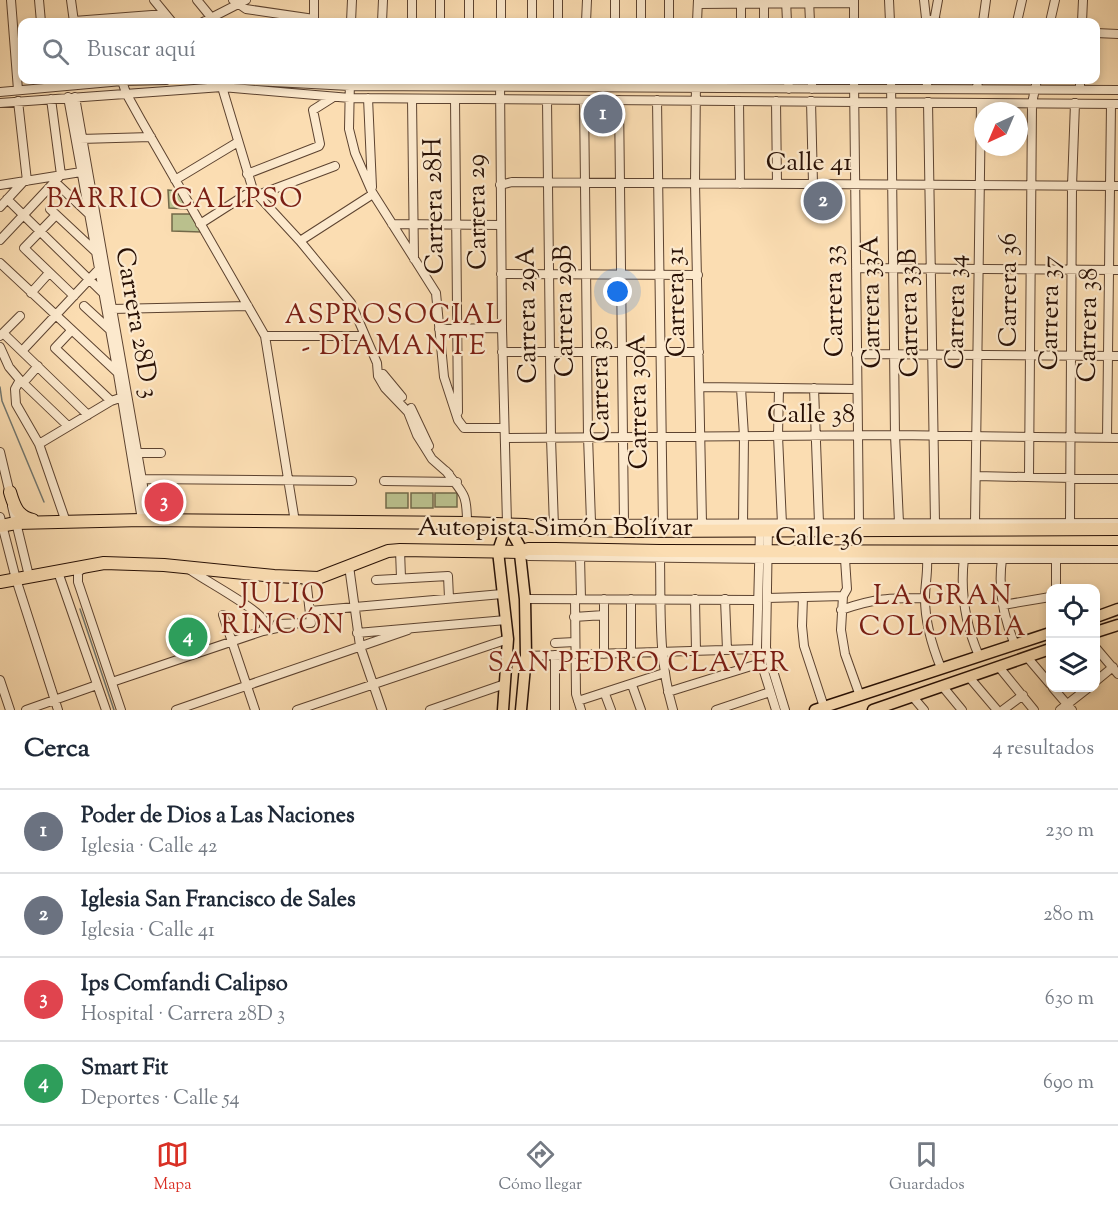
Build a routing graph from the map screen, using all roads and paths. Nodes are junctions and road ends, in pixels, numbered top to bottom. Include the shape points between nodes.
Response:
1 (11, 0) edge
2 (39, 0) edge
3 (71, 0) edge
4 (154, 0) edge
5 (197, 0) edge
6 (246, 0) edge
7 (314, 0) edge
8 (352, 0) edge
9 (382, 0) edge
10 (412, 0) edge
11 (440, 0) edge
12 (469, 0) edge
13 (501, 0) edge
14 (532, 0) edge
15 (558, 0) edge
16 (586, 0) edge
17 (615, 0) edge
18 (641, 0) edge
19 (669, 0) edge
20 (889, 0) edge
21 (924, 0) edge
22 (938, 0) edge
23 (986, 0) edge
24 (1022, 0) edge
25 (1054, 0) edge
26 (1083, 0) edge
27 (235, 2) edge
28 (698, 2) edge
29 (707, 2) edge
30 (764, 2) edge
31 (787, 2) edge
32 (809, 2) edge
33 (854, 2) edge
34 (741, 4) junction
35 (165, 14) junction
36 (41, 18) edge
37 (73, 18) edge
38 (120, 18) edge
39 (168, 18) edge
40 (211, 18) edge
41 (215, 18) edge
42 (297, 18) edge
43 (314, 18) edge
44 (351, 18) edge
45 (382, 18) edge
46 (412, 18) edge
47 (440, 18) edge
48 (469, 18) edge
49 (501, 18) edge
50 (532, 18) edge
51 (558, 18) edge
52 (586, 18) edge
53 (615, 18) edge
54 (641, 18) edge
55 (669, 18) edge
56 (697, 18) edge
57 (741, 18) edge
58 (764, 18) edge
59 (787, 18) edge
60 (810, 18) edge
61 (854, 18) edge
62 (890, 18) edge
63 (926, 18) edge
64 (936, 18) edge
65 (984, 18) edge
66 (1018, 18) edge
67 (1051, 18) edge
68 (1082, 18) edge
69 (1100, 33) edge
70 (1118, 34) edge
71 (43, 84) edge
72 (123, 84) edge
73 (350, 84) edge
74 (500, 84) edge
75 (587, 84) edge
76 (696, 84) edge
77 (765, 84) edge
78 (788, 84) edge
79 (812, 84) edge
80 (854, 84) edge
81 (891, 84) edge
82 (927, 84) edge
83 (978, 84) edge
84 (1003, 84) edge
85 (1036, 84) edge
86 (1080, 84) edge
87 (222, 87) junction
88 (789, 88) junction
89 (812, 89) junction
90 (855, 89) junction
91 (891, 89) junction
92 (926, 89) junction
93 (977, 89) junction
94 (18, 90) junction
95 (1001, 90) junction
96 (1035, 90) junction
97 (1080, 90) junction
98 (1118, 90) edge
99 (0, 92) edge
100 (126, 93) junction
101 (72, 97) junction
102 (333, 97) junction
103 (350, 98) junction
104 (51, 99) junction
105 (368, 99) junction
106 (412, 99) junction
107 (455, 99) junction
108 (500, 99) junction
109 (547, 100) junction
110 (584, 100) junction
111 (619, 100) junction
112 (657, 100) junction
113 (18, 101) junction
114 (696, 101) junction
115 (739, 101) junction
116 (776, 101) junction
117 (811, 101) junction
118 (855, 102) junction
119 (891, 102) junction
120 (928, 102) junction
121 (0, 103) edge
122 (974, 103) edge
123 (1028, 103) edge
124 (1032, 103) junction
125 (1075, 103) junction
126 (1114, 104) edge
127 (151, 137) junction
128 (79, 139) junction
129 (238, 142) junction
130 (980, 156) edge
131 (335, 166) dead end
132 (81, 172) junction
133 (247, 174) junction
134 (58, 179) junction
135 (175, 180) junction
136 (26, 181) junction
137 (547, 183) junction
138 (585, 183) junction
139 (620, 183) junction
140 (657, 183) junction
141 (695, 183) junction
142 (740, 184) junction
143 (777, 184) junction
144 (813, 184) junction
145 (0, 185) edge
146 (500, 185) junction
147 (854, 185) junction
148 (891, 185) junction
149 (929, 185) junction
150 (980, 185) junction
151 (1030, 186) junction
152 (1072, 186) junction
153 (1115, 186) edge
154 (255, 193) junction
155 (373, 193) junction
156 (7, 199) junction
157 (0, 207) edge
158 (90, 215) junction
159 (23, 216) junction
160 (200, 224) junction
161 (392, 224) junction
162 (413, 224) junction
163 (456, 225) junction
164 (501, 225) junction
165 (39, 232) junction
166 (0, 240) edge
167 (300, 241) junction
168 (96, 252) junction
169 (414, 259) junction
170 (0, 263) edge
171 (856, 268) junction
172 (892, 268) junction
173 (99, 269) junction
174 (930, 269) junction
175 (979, 269) junction
176 (1030, 269) junction
177 (1072, 270) junction
178 (1114, 270) edge
179 (49, 273) junction
180 (501, 274) junction
181 (548, 274) junction
182 (586, 275) junction
183 (621, 275) junction
184 (658, 275) junction
185 (698, 275) junction
186 (88, 280) junction
187 (31, 293) junction
188 (104, 294) junction
189 (74, 296) junction
190 (84, 306) dead end
191 (248, 306) junction
192 (112, 309) junction
193 (20, 316) dead end
194 (55, 316) junction
195 (109, 328) junction
196 (502, 328) junction
197 (439, 329) junction
198 (458, 329) junction
199 (71, 331) junction
200 (1, 334) edge
201 (265, 336) junction
202 (364, 336) junction
203 (0, 346) edge
204 (22, 351) junction
205 (502, 352) junction
206 (549, 352) junction
207 (587, 352) junction
208 (622, 352) junction
209 (659, 352) junction
210 (699, 352) junction
211 (856, 354) junction
212 (894, 354) junction
213 (932, 355) junction
214 (977, 355) junction
215 (1030, 355) junction
216 (1071, 356) junction
217 (1114, 356) edge
218 (38, 366) junction
219 (119, 370) junction
220 (21, 382) junction
221 (700, 387) junction
222 (741, 388) junction
223 (778, 388) junction
224 (814, 388) junction
225 (856, 388) junction
226 (124, 397) junction
227 (111, 401) junction
228 (88, 415) junction
229 (458, 420) junction
230 (68, 426) junction
231 (504, 428) junction
232 (857, 435) junction
233 (895, 435) junction
234 (588, 436) junction
235 (623, 436) junction
236 (701, 436) junction
237 (744, 436) junction
238 (778, 436) junction
239 (815, 436) junction
240 (933, 436) junction
241 (976, 436) junction
242 (660, 437) junction
243 (505, 438) junction
244 (551, 438) junction
245 (1028, 438) junction
246 (1070, 438) junction
247 (1107, 438) junction
248 (1118, 438) edge
249 (39, 444) junction
250 (0, 452) edge
251 (138, 453) junction
252 (161, 453) dead end
253 (976, 476) junction
254 (1029, 477) junction
255 (1070, 478) junction
256 (142, 479) junction
257 (1118, 479) edge
258 (289, 480) junction
259 (384, 481) dead end
260 (352, 482) dead end
261 (457, 482) junction
262 (10, 492) junction
263 (145, 520) junction
264 (46, 522) junction
265 (66, 522) junction
266 (295, 522) junction
267 (591, 522) junction
268 (975, 522) junction
269 (1070, 522) junction
270 (1, 523) edge
271 (16, 523) junction
272 (467, 523) junction
273 (624, 523) junction
274 (702, 523) junction
275 (819, 523) junction
276 (859, 523) junction
277 (899, 523) junction
278 (935, 523) junction
279 (507, 524) junction
280 (743, 524) junction
281 (782, 524) junction
282 (554, 526) junction
283 (1112, 526) edge
284 (663, 527) junction
285 (764, 527) junction
286 (802, 527) junction
287 (400, 550) junction
288 (498, 551) junction
289 (520, 552) junction
290 (1118, 552) edge
291 (689, 555) junction
292 (580, 556) junction
293 (763, 556) junction
294 (836, 556) junction
295 (660, 558) junction
296 (964, 558) junction
297 (927, 559) junction
298 (1002, 559) junction
299 (1056, 559) junction
300 (1118, 559) edge
301 (87, 565) junction
302 (185, 566) junction
303 (349, 566) junction
304 (58, 572) junction
305 (28, 576) junction
306 (401, 578) junction
307 (16, 579) junction
308 (306, 579) junction
309 (376, 580) dead end
310 (0, 582) edge
311 (1056, 584) edge
312 (502, 594) junction
313 (843, 596) junction
314 (802, 597) junction
315 (449, 598) junction
316 (661, 598) junction
317 (767, 598) junction
318 (925, 598) junction
319 (1046, 598) edge
320 (525, 599) junction
321 (578, 599) junction
322 (604, 599) junction
323 (631, 599) junction
324 (695, 599) junction
325 (725, 599) junction
326 (758, 600) junction
327 (1003, 605) junction
328 (354, 607) junction
329 (1118, 609) edge
330 (841, 610) junction
331 (310, 611) junction
332 (223, 615) dead end
333 (604, 615) junction
334 (574, 616) junction
335 (1100, 616) edge
336 (506, 620) junction
337 (1116, 628) edge
338 (263, 630) junction
339 (408, 630) junction
340 (1100, 631) edge
341 (357, 633) junction
342 (1046, 634) edge
343 (508, 639) junction
344 (231, 641) junction
345 (575, 642) junction
346 (555, 643) dead end
347 (1014, 645) junction
348 (360, 646) junction
349 (757, 649) junction
350 (727, 650) junction
351 (1046, 650) edge
352 (696, 651) junction
353 (661, 652) junction
354 (631, 653) junction
355 (604, 654) junction
356 (1100, 654) edge
357 (576, 655) junction
358 (526, 656) junction
359 (555, 656) junction
360 (979, 656) junction
361 (1027, 657) junction
362 (761, 663) junction
363 (999, 667) junction
364 (941, 668) junction
365 (1115, 670) edge
366 (664, 673) junction
367 (969, 677) junction
368 (1100, 678) edge
369 (1046, 679) edge
370 (0, 680) edge
371 (112, 682) junction
372 (373, 684) junction
373 (506, 684) junction
374 (97, 685) junction
375 (246, 685) junction
376 (632, 685) junction
377 (943, 687) junction
378 (668, 692) junction
379 (770, 692) junction
380 (1057, 692) edge
381 (1083, 692) edge
382 (605, 693) junction
383 (1023, 695) junction
384 (860, 696) junction
385 (913, 697) junction
386 (55, 700) junction
387 (579, 706) edge
388 (1069, 707) edge
389 (819, 709) edge
390 (881, 709) edge
391 (10, 710) edge
392 (26, 710) edge
393 (58, 710) edge
394 (106, 710) edge
395 (121, 710) edge
396 (176, 710) edge
397 (255, 710) edge
398 (297, 710) edge
399 (382, 710) edge
400 (430, 710) edge
401 (503, 710) edge
402 (521, 710) edge
403 (555, 710) edge
404 (611, 710) edge
405 (640, 710) edge
406 (673, 710) edge
407 (716, 710) edge
408 (776, 710) edge
409 (785, 710) edge
410 (924, 710) edge
411 (962, 710) edge
412 (997, 710) edge
413 (1003, 710) edge
414 (1034, 710) edge
415 (1060, 710) edge

1 - 94 street
2 - 36 street
3 - 37 street
4 - 35 street
5 - 40 street
6 - 27 street
7 - 43 street
8 - 44 street
9 - 45 street
10 - 46 street
11 - 47 street
12 - 48 street
13 - 49 street
14 - 50 street
15 - 51 street
16 - 52 street
17 - 53 street
18 - 54 street
19 - 55 street
20 - 62 street
21 - 63 street
22 - 64 street
23 - 65 street
24 - 66 street
25 - 67 street
26 - 68 street
27 - 41 street
27 - 42 street via 246,9
28 - 29 street
28 - 56 street
29 - 34 street
30 - 31 street
30 - 34 street
30 - 58 street
31 - 32 street
31 - 59 street
32 - 33 street
32 - 60 street
33 - 61 street
34 - 57 street
35 - 38 street
35 - 39 street
69 - 70 street
71 - 94 street
72 - 100 street
73 - 103 street
74 - 108 street, Carrera 29
75 - 76 street
76 - 77 street
76 - 114 street, Carrera 31
77 - 88 street
78 - 88 street
79 - 89 street
80 - 90 street, Carrera 33
81 - 91 street, Carrera 33A
82 - 92 street
83 - 93 street
84 - 95 street
85 - 96 street, Carrera 36
86 - 97 street
87 - 100 street
87 - 102 street
87 - 129 street
88 - 89 street
89 - 90 street
90 - 91 street
90 - 118 street, Carrera 33
91 - 92 street
91 - 119 street, Carrera 33A
92 - 93 street
93 - 95 street
94 - 99 street
95 - 96 street
96 - 97 street
96 - 124 street, Carrera 36
97 - 98 street
100 - 101 street
100 - 127 street
101 - 104 street
101 - 128 street, Carrera 28D 3
102 - 103 street
102 - 133 street via 312,110 319,146
103 - 105 street
103 - 155 street via 349,129
104 - 113 street
104 - 134 street
105 - 106 street
105 - 155 street
106 - 107 street
106 - 162 street
107 - 108 street
107 - 163 street, Carrera 28H
108 - 109 street
108 - 146 street, Carrera 29
109 - 110 street
109 - 137 street, Carrera 29A
110 - 111 street
110 - 138 street, Carrera 29B
111 - 112 street
111 - 139 street, Carrera 30
112 - 114 street
112 - 140 street, Carrera 30A
113 - 121 street
113 - 136 street
114 - 115 street
114 - 141 street, Carrera 31
115 - 116 street
115 - 142 street
116 - 117 street
116 - 143 street
117 - 118 street
117 - 144 street
118 - 119 street
118 - 147 street, Carrera 33
119 - 120 street
119 - 148 street, Carrera 33A
120 - 122 street
120 - 149 street, Carrera 33B
123 - 124 street
124 - 125 street
124 - 151 street, Carrera 36
125 - 126 street
125 - 152 street, Carrera 37
126 - 153 street, Carrera 38
127 - 128 street
127 - 135 street
128 - 132 street, Carrera 28D 3
128 - 192 street, Carrera 28D 3
129 - 133 street
129 - 135 street
130 - 150 street, Carrera 34
131 - 154 street
132 - 134 street
132 - 158 street, Carrera 28D 3
133 - 154 street
134 - 136 street
134 - 158 street
134 - 159 street
135 - 160 street
136 - 145 street
136 - 156 street
137 - 138 street, Calle 41
137 - 146 street, Calle 41
137 - 181 street, Carrera 29A
138 - 139 street, Calle 41
138 - 182 street, Carrera 29B
139 - 140 street, Calle 41
139 - 183 street, Carrera 30
140 - 141 street, Calle 41
140 - 184 street, Carrera 30A
141 - 142 street, Calle 41
141 - 185 street, Carrera 31
142 - 143 street, Calle 41
143 - 144 street, Calle 41
144 - 147 street, Calle 41
146 - 164 street, Carrera 29
147 - 148 street, Calle 41
147 - 171 street, Carrera 33
148 - 149 street, Calle 41
148 - 172 street, Carrera 33A
149 - 150 street, Calle 41
149 - 174 street, Carrera 33B
150 - 151 street, Calle 41
150 - 175 street, Carrera 34
151 - 152 street, Calle 41
151 - 176 street, Carrera 36
152 - 153 street, Calle 41
152 - 177 street, Carrera 37
153 - 178 street, Carrera 38
154 - 160 street
154 - 167 street
155 - 161 street
155 - 167 street
156 - 157 street
156 - 159 street
158 - 168 street, Carrera 28D 3
159 - 165 street
159 - 166 street
160 - 191 street
161 - 162 street
161 - 169 street
162 - 163 street
162 - 169 street
163 - 164 street
163 - 198 street, Carrera 28H
164 - 180 street, Carrera 29
165 - 168 street via 53,212
165 - 179 street via 24,248
165 - 186 street
167 - 202 street via 351,303
168 - 173 street, Carrera 28D 3
169 - 197 street via 436,293
170 - 187 street
171 - 172 street
171 - 211 street, Carrera 33
172 - 174 street
172 - 212 street, Carrera 33A
173 - 186 street
173 - 188 street, Carrera 28D 3
174 - 175 street
174 - 213 street, Carrera 33B
175 - 176 street
175 - 214 street, Carrera 34
176 - 177 street
176 - 215 street, Carrera 36
177 - 178 street
177 - 216 street, Carrera 37
178 - 217 street, Carrera 38
179 - 187 street
179 - 189 street
180 - 181 street
180 - 196 street, Carrera 29
181 - 182 street
181 - 206 street, Carrera 29A
182 - 183 street
182 - 207 street, Carrera 29B
183 - 184 street
183 - 208 street, Carrera 30
184 - 185 street
184 - 209 street, Carrera 30A
185 - 210 street, Carrera 31
186 - 188 street
186 - 189 street
187 - 194 street
188 - 195 street, Carrera 28D 3
189 - 194 street
190 - 195 street
191 - 192 street
191 - 201 street
192 - 219 street, Carrera 28D 3
193 - 200 street
194 - 199 street
194 - 204 street
195 - 219 street, Carrera 28D 3
196 - 198 street
196 - 205 street, Carrera 29
197 - 198 street
197 - 229 street via 444,377
198 - 229 street, Carrera 28H
199 - 219 street
199 - 227 street via 55,348
200 - 204 street
201 - 202 street
201 - 258 street
202 - 261 street via 385,388 408,412 432,459
203 - 220 street
204 - 218 street
205 - 206 street
205 - 231 street, Carrera 29
206 - 207 street
206 - 244 street, Carrera 29A
207 - 208 street
207 - 234 street, Carrera 29B
208 - 209 street
208 - 235 street, Carrera 30
209 - 210 street
209 - 242 street, Carrera 30A
210 - 221 street, Carrera 31
211 - 212 street
211 - 225 street, Carrera 33
212 - 213 street
212 - 233 street, Carrera 33A
213 - 214 street
213 - 240 street, Carrera 33B
214 - 215 street
214 - 241 street, Carrera 34
215 - 216 street
215 - 245 street, Carrera 36
216 - 217 street
216 - 246 street, Carrera 37
217 - 247 street, Carrera 38
218 - 220 street
218 - 228 street
219 - 226 street, Carrera 28D 3
220 - 230 street
220 - 249 street via 15,389 16,404
221 - 222 street
221 - 236 street, Carrera 31
222 - 223 street
222 - 237 street
223 - 224 street
223 - 238 street
224 - 225 street
224 - 239 street
225 - 232 street, Carrera 33
226 - 227 street
226 - 251 street, Carrera 28D 3
226 - 263 street, Carrera 28D 3
227 - 228 street
228 - 230 street
229 - 231 street via 464,428
230 - 249 street
231 - 243 street, Carrera 29
232 - 233 street, Calle 38
232 - 239 street, Calle 38
232 - 276 street, Carrera 33
233 - 240 street, Calle 38
233 - 277 street, Carrera 33A
234 - 235 street, Calle 38
234 - 244 street, Calle 38
234 - 267 street, Carrera 29B
235 - 242 street, Calle 38
235 - 273 street, Carrera 30
236 - 237 street, Calle 38
236 - 242 street, Calle 38
236 - 274 street, Carrera 31
237 - 238 street, Calle 38
237 - 280 street
238 - 239 street, Calle 38
238 - 281 street
239 - 275 street
240 - 241 street, Calle 38
240 - 278 street, Carrera 33B
241 - 245 street, Calle 38
241 - 253 street, Carrera 34
242 - 284 street, Carrera 30A
243 - 244 street, Calle 38
243 - 279 street, Carrera 29
244 - 282 street, Carrera 29A
245 - 246 street, Calle 38
245 - 254 street, Carrera 36
246 - 247 street, Calle 38
246 - 255 street, Carrera 37
247 - 248 street, Calle 38
249 - 265 street
250 - 262 street
251 - 252 street
251 - 256 street, Carrera 28D 3
253 - 254 street
253 - 268 street, Carrera 34
254 - 255 street
255 - 257 street
255 - 269 street, Carrera 37
256 - 258 street
256 - 263 street, Carrera 28D 3
258 - 260 street
258 - 266 street
259 - 261 street
261 - 272 street via 464,494
262 - 264 highway via 22,516
262 - 271 street
263 - 265 highway, Autopista Simón Bolívar
263 - 266 highway, Autopista Simón Bolívar
264 - 265 highway, Autopista Simón Bolívar
264 - 271 highway, Autopista Simón Bolívar
266 - 272 highway, Autopista Simón Bolívar
267 - 273 street, Calle 36
267 - 282 street, Calle 36
268 - 269 street, Calle 36
268 - 278 street, Calle 36
269 - 283 street, Calle 36
270 - 271 highway, Autopista Simón Bolívar
270 - 307 street
271 - 305 street
272 - 279 highway, Autopista Simón Bolívar
273 - 284 street, Calle 36
274 - 280 street, Calle 36
274 - 284 street, Calle 36
275 - 276 street, Calle 36
275 - 286 street, Calle 36
276 - 277 street, Calle 36
277 - 278 street, Calle 36
279 - 282 highway, Autopista Simón Bolívar
279 - 288 main road, Carrera 29
279 - 289 main road, Carrera 29
280 - 285 street, Calle 36
281 - 285 street, Calle 36
281 - 286 street, Calle 36
282 - 284 highway, Autopista Simón Bolívar
283 - 286 highway, Autopista Simón Bolívar
284 - 285 highway, Autopista Simón Bolívar
285 - 286 highway, Autopista Simón Bolívar
285 - 293 street
287 - 288 highway, Autopista Simón Bolívar
287 - 303 highway, Autopista Simón Bolívar
287 - 306 street
288 - 289 highway, Autopista Simón Bolívar
288 - 312 main road, Carrera 29
289 - 291 highway, Autopista Simón Bolívar via 555,549
289 - 292 street via 529,556
289 - 320 main road, Carrera 29
290 - 294 highway, Autopista Simón Bolívar
291 - 293 highway, Autopista Simón Bolívar
291 - 295 street
292 - 295 street
292 - 321 street
293 - 294 highway, Autopista Simón Bolívar
293 - 317 street
293 - 326 street
294 - 297 street, Calle 36
294 - 313 street via 847,589
295 - 316 street
296 - 297 street, Calle 36
296 - 298 street, Calle 36
296 - 360 street via 965,608
297 - 318 street
298 - 299 street, Calle 36
298 - 327 street
299 - 300 street, Calle 36
299 - 311 street
301 - 302 highway, Autopista Simón Bolívar
301 - 304 highway, Autopista Simón Bolívar
301 - 371 street via 78,572 77,579
302 - 308 highway, Autopista Simón Bolívar
302 - 338 street via 254,610 263,620
303 - 308 highway, Autopista Simón Bolívar
303 - 328 street
304 - 305 highway, Autopista Simón Bolívar
304 - 374 street
305 - 307 highway, Autopista Simón Bolívar
306 - 309 street
306 - 315 street via 448,576
307 - 310 highway, Autopista Simón Bolívar
307 - 386 street
308 - 331 street
312 - 315 street
312 - 336 main road, Carrera 29
313 - 314 street
313 - 330 street
314 - 317 street
314 - 389 street via 804,646
315 - 328 street
316 - 323 street
316 - 324 street
316 - 353 street
317 - 409 street via 767,654
318 - 330 street via 869,600
318 - 364 street via 931,638
319 - 327 street
320 - 321 street
320 - 358 main road, Carrera 29
321 - 322 street
321 - 334 street
322 - 323 street
322 - 333 street
323 - 354 street
324 - 325 street
324 - 352 street
325 - 326 street
325 - 350 street
326 - 349 street
327 - 347 street
328 - 331 street
328 - 341 street
329 - 335 main road
330 - 384 street via 845,654
331 - 338 street via 311,622 277,624 277,628
332 - 344 street
333 - 334 street
333 - 355 street
334 - 345 street
336 - 339 street
336 - 343 main road, Carrera 29
337 - 340 main road
338 - 344 street
339 - 341 street
339 - 348 street
341 - 348 street
342 - 347 main road
343 - 372 street
343 - 373 main road, Carrera 29
344 - 371 street
344 - 375 street
345 - 346 street
345 - 357 street
347 - 360 main road
348 - 372 street
348 - 375 street
349 - 350 street
349 - 362 street
350 - 352 street
351 - 361 main road
352 - 353 street
353 - 354 street
353 - 366 street
354 - 355 street
355 - 357 street
356 - 365 street
357 - 359 street
357 - 387 street
358 - 359 street
358 - 402 main road, Carrera 29
359 - 403 street
360 - 364 main road
361 - 363 main road
361 - 369 street
362 - 378 street
362 - 379 street
363 - 367 main road
363 - 383 street
364 - 384 main road
365 - 368 street
366 - 376 street
366 - 378 street
367 - 377 main road
367 - 412 street
370 - 391 street
371 - 395 street
372 - 398 street
372 - 399 street
373 - 400 street
373 - 401 main road, Carrera 29
374 - 386 street
374 - 394 street
375 - 396 street
375 - 397 street
376 - 382 street
376 - 405 street
377 - 385 main road
377 - 411 street
378 - 406 street
379 - 407 street
379 - 408 street
380 - 388 street
381 - 388 street
382 - 387 street
382 - 404 street
383 - 413 street
383 - 414 street
384 - 389 main road
385 - 390 main road
385 - 410 street
386 - 392 street
386 - 393 street
388 - 415 street

